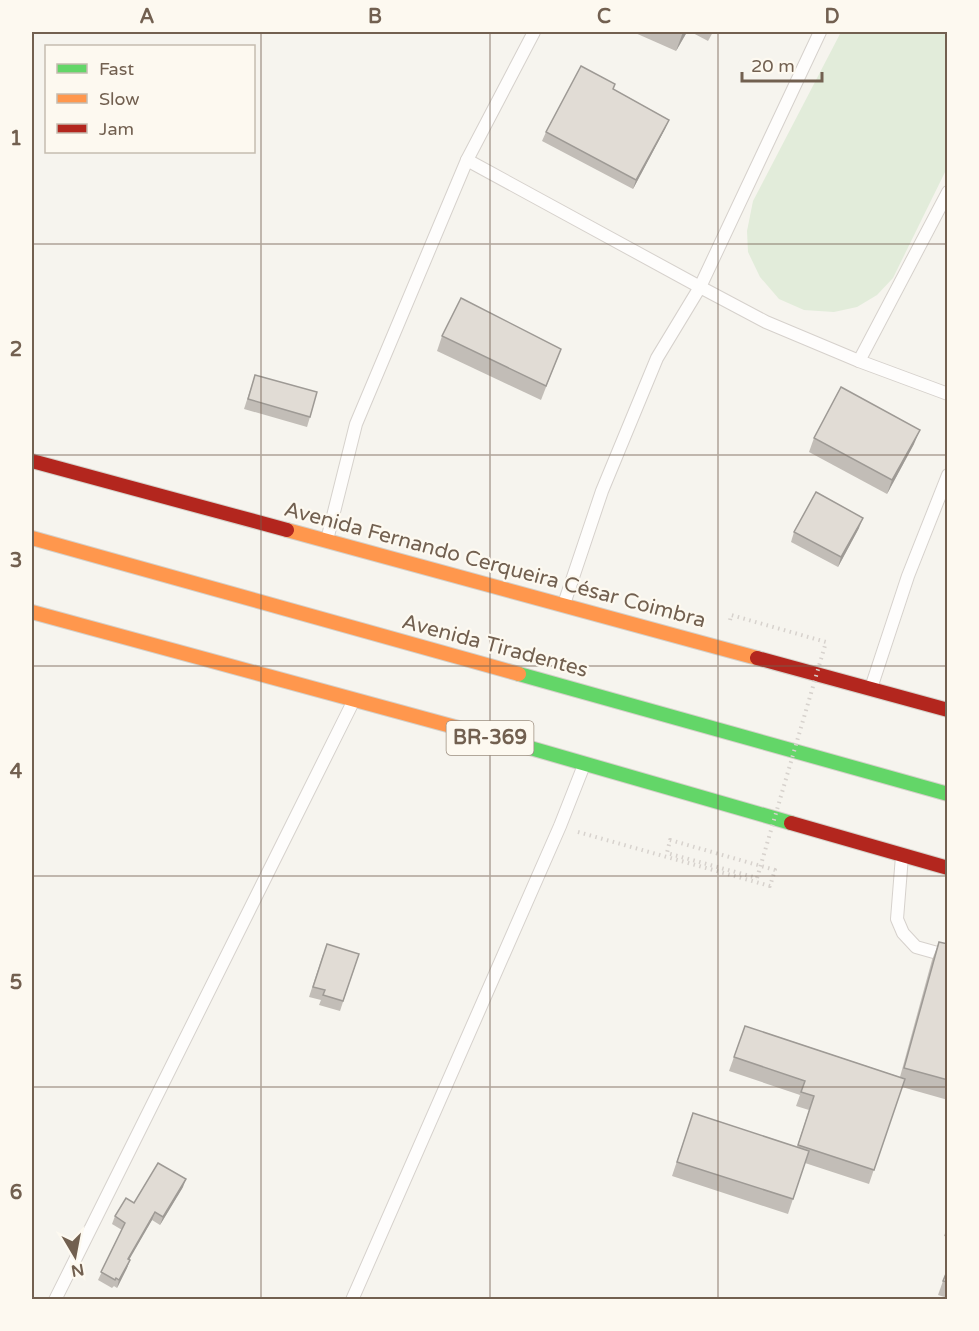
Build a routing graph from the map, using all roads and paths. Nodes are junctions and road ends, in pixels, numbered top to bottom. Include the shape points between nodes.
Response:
1 (534, 32) edge
2 (820, 32) edge
3 (467, 160) junction
4 (948, 192) edge
5 (700, 287) junction
6 (859, 361) junction
7 (948, 394) edge
8 (32, 460) edge
9 (948, 475) edge
10 (32, 538) edge
11 (327, 540) junction
12 (564, 605) junction
13 (32, 612) edge
14 (825, 642) dead end
15 (871, 690) junction
16 (354, 700) junction
17 (948, 710) edge
18 (585, 763) junction
19 (948, 794) edge
20 (560, 826) junction
21 (903, 855) junction
22 (948, 868) edge
23 (948, 956) edge
24 (55, 1299) edge
25 (352, 1299) edge

1 - 3 lane
2 - 5 lane
3 - 5 lane
3 - 11 lane via 356,424
4 - 6 lane
5 - 6 lane via 766,322
5 - 12 lane via 657,358 602,491
6 - 7 lane
8 - 11 main road, Avenida Fernando Cerqueira César Coimbra
9 - 15 lane via 908,576
10 - 19 main road, Avenida Tiradentes
11 - 12 main road, Avenida Fernando Cerqueira César Coimbra
12 - 15 main road, Avenida Fernando Cerqueira César Coimbra
13 - 16 main road, BR-369
14 - 20 path, bridge via 757,879 667,853 670,840 775,870 770,886
15 - 17 main road, Avenida Fernando Cerqueira César Coimbra
16 - 18 main road, BR-369
16 - 24 lane
18 - 20 lane
18 - 21 main road, BR-369
20 - 25 lane
21 - 22 main road, BR-369
21 - 23 lane via 897,919 900,926 916,947

